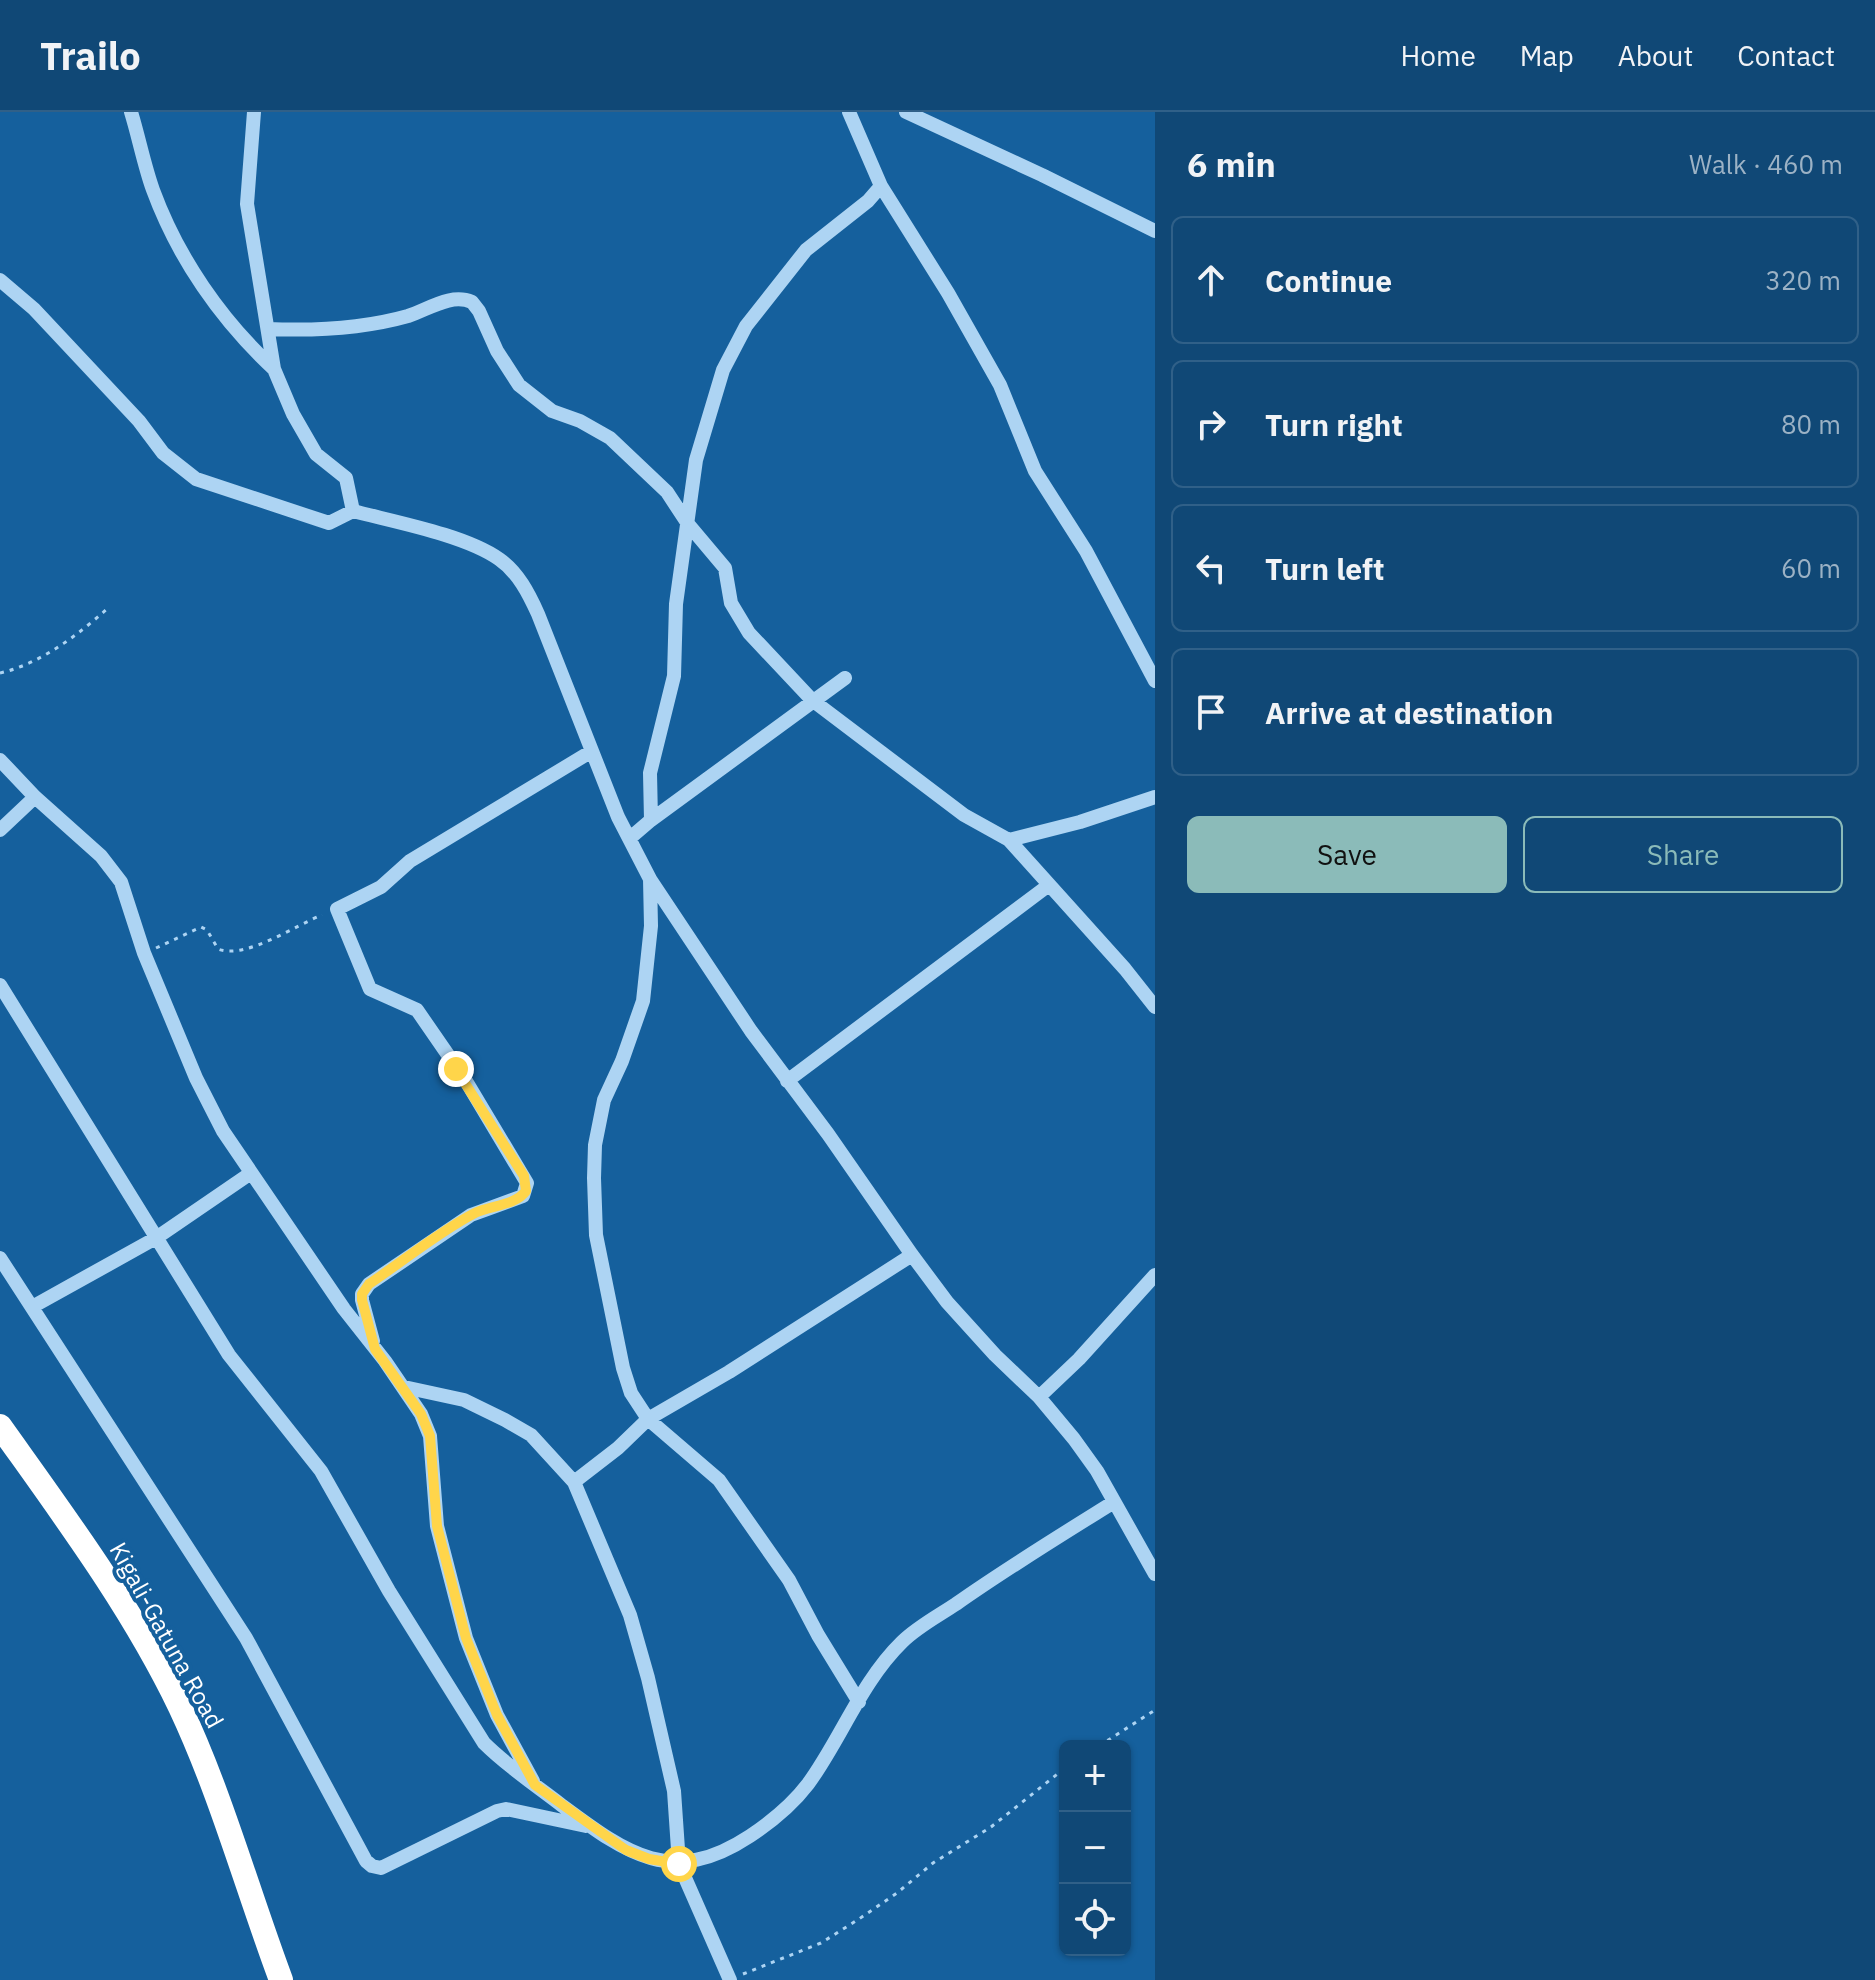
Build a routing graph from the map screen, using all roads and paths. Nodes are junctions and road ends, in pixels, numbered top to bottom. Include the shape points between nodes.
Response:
1 (131, 112) edge
2 (254, 112) edge
3 (849, 112) edge
4 (906, 112) edge
5 (881, 186) junction
6 (1155, 231) edge
7 (0, 280) edge
8 (268, 329) junction
9 (274, 369) junction
10 (353, 511) junction
11 (688, 524) junction
12 (108, 608) dead end
13 (0, 673) edge
14 (845, 678) dead end
15 (1155, 681) edge
16 (812, 700) junction
17 (592, 751) junction
18 (0, 760) edge
19 (35, 797) junction
20 (1155, 797) edge
21 (651, 820) junction
22 (0, 830) edge
23 (630, 838) junction
24 (1009, 840) junction
25 (650, 879) junction
26 (1049, 885) junction
27 (337, 909) junction
28 (144, 953) junction
29 (0, 985) edge
30 (1155, 1007) edge
31 (787, 1081) junction
32 (251, 1173) junction
33 (156, 1238) junction
34 (912, 1255) junction
35 (0, 1258) edge
36 (1155, 1275) edge
37 (32, 1307) junction
38 (375, 1349) junction
39 (404, 1387) junction
40 (1039, 1397) junction
41 (648, 1419) junction
42 (0, 1426) edge
43 (574, 1482) junction
44 (1114, 1502) junction
45 (1155, 1574) edge
46 (859, 1702) junction
47 (1155, 1710) edge
48 (1108, 1740) edge
49 (1059, 1773) edge
50 (535, 1785) junction
51 (591, 1826) junction
52 (679, 1864) junction
53 (281, 1980) edge
54 (730, 1980) edge

1 - 9 street via 152,186 189,264 221,312
2 - 8 street via 247,204
3 - 5 street
4 - 6 street
5 - 11 street via 806,250 740,337 709,412
5 - 15 street via 1000,385 1035,471 1086,551
7 - 10 street via 34,309 163,453 196,479 329,523
8 - 9 street
8 - 11 street via 352,327 456,299 472,302 519,385 552,411 610,438 667,492
9 - 10 street via 316,454 346,478
10 - 17 street via 481,549 510,569 530,596
11 - 16 street via 725,568 731,603 749,633
11 - 21 street via 676,604 674,676 650,773
12 - 13 path via 33,661
14 - 16 street
16 - 21 street
16 - 24 street via 964,815
17 - 23 street
17 - 27 street via 410,861 381,887
18 - 19 street
19 - 22 street
19 - 28 street via 121,882
20 - 24 street
21 - 23 street
23 - 25 street
24 - 26 street
25 - 31 street
25 - 41 street via 643,1001 604,1100 594,1167 596,1235 623,1368
26 - 30 street
26 - 31 street
27 - 28 path via 232,952 218,949 201,927
27 - 38 street via 370,989 417,1010 527,1183 523,1196 471,1215 369,1284 362,1300
28 - 32 street via 196,1078
29 - 33 street
31 - 34 street
32 - 33 street
32 - 38 street
33 - 37 street
33 - 50 street via 229,1355 321,1471 484,1743
34 - 40 street via 947,1302
34 - 41 street
35 - 37 street
36 - 40 street
37 - 51 street via 246,1638 366,1861 381,1868 506,1809
38 - 39 street
39 - 43 street via 464,1400 505,1420 531,1435
39 - 50 street via 430,1436 437,1526 466,1638 497,1715
40 - 44 street via 1097,1471
41 - 43 street
41 - 46 street via 719,1480 789,1580
42 - 53 highway, Kigali-Gatuna Road via 88,1550 179,1705
43 - 52 street via 630,1615 648,1678 674,1791
44 - 45 street
44 - 46 street via 903,1640
46 - 52 street via 806,1786 772,1822 728,1851
47 - 48 path
49 - 54 path via 991,1827 821,1943
50 - 51 street
51 - 52 street via 626,1850
52 - 54 street

